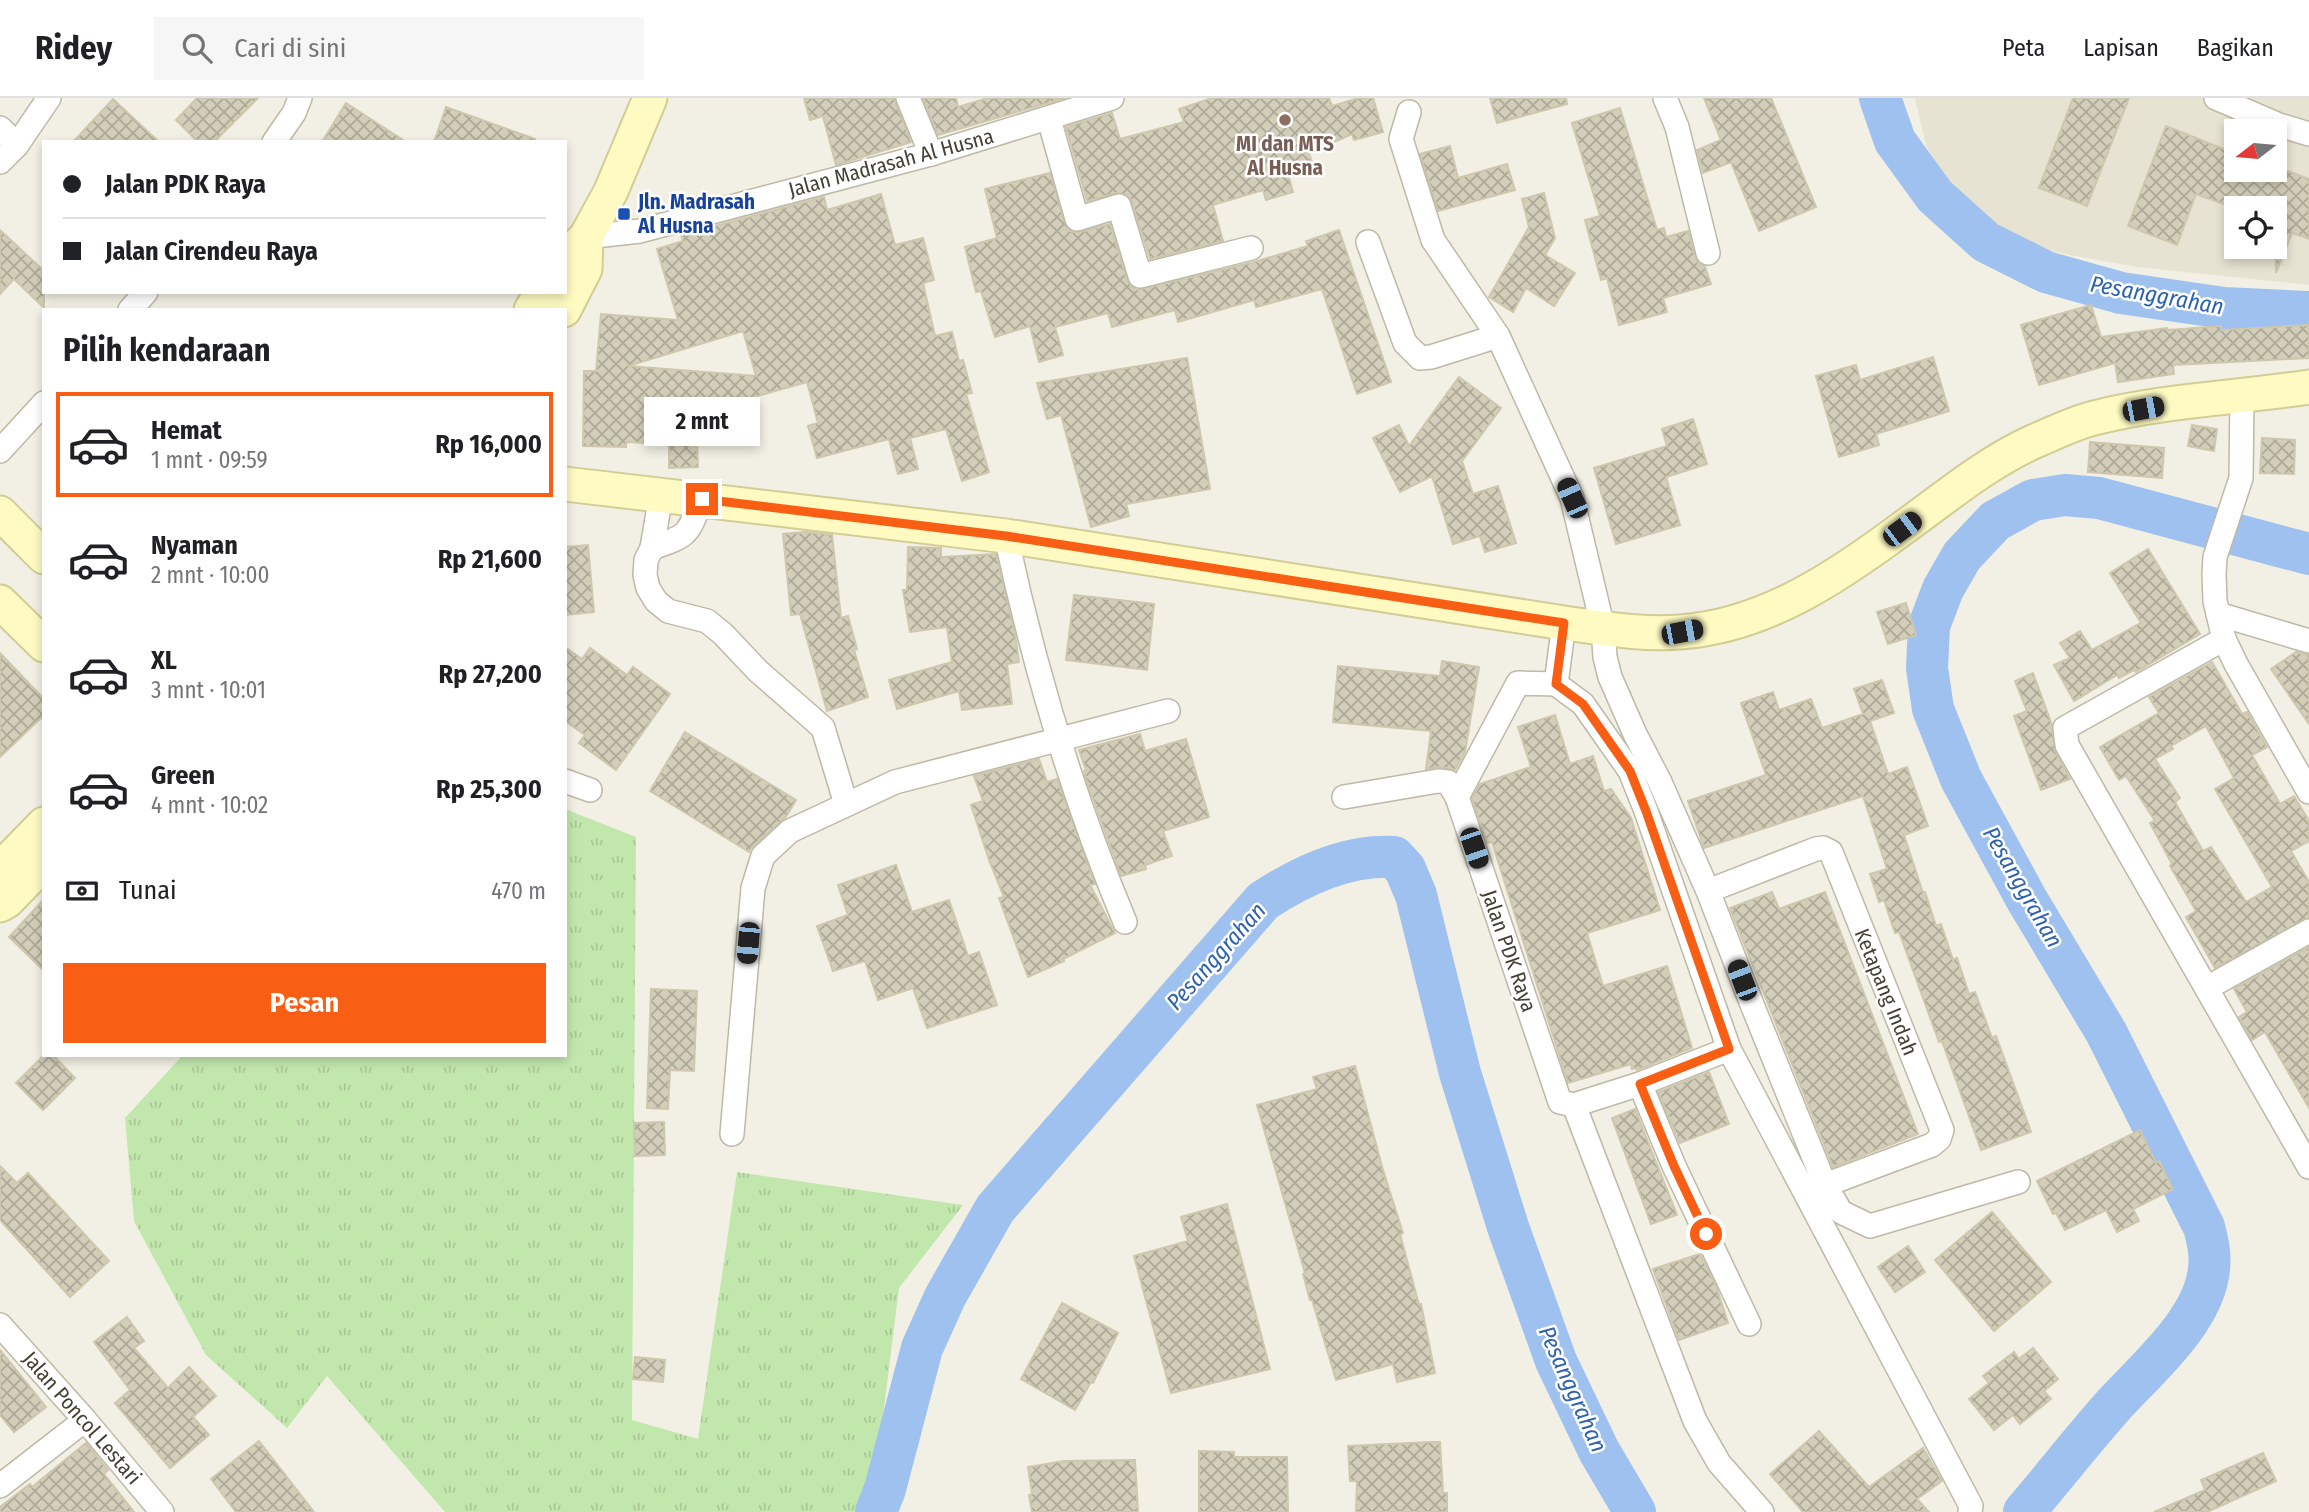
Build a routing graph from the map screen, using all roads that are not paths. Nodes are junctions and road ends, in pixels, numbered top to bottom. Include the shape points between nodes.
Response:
1 (49, 98) edge
2 (300, 98) edge
3 (650, 98) edge
4 (908, 98) edge
5 (1112, 98) edge
6 (1665, 98) edge
7 (2216, 98) edge
8 (1409, 112) dead end
9 (1049, 119) junction
10 (0, 128) edge
11 (2309, 134) edge
12 (275, 140) edge
13 (17, 145) junction
14 (931, 154) junction
15 (0, 162) edge
16 (1368, 242) dead end
17 (575, 247) edge
18 (1251, 248) dead end
19 (1708, 253) dead end
20 (144, 294) edge
21 (132, 308) edge
22 (565, 308) edge
23 (1498, 336) junction
24 (2309, 387) edge
25 (2242, 397) junction
26 (42, 405) edge
27 (0, 451) edge
28 (567, 484) edge
29 (660, 495) junction
30 (702, 499) junction
31 (0, 513) edge
32 (1006, 536) junction
33 (652, 548) junction
34 (42, 555) edge
35 (0, 602) edge
36 (2218, 614) junction
37 (1564, 623) junction
38 (1603, 628) junction
39 (2224, 639) junction
40 (2309, 641) edge
41 (42, 643) edge
42 (1556, 684) junction
43 (1168, 711) dead end
44 (1060, 740) junction
45 (567, 782) edge
46 (590, 790) dead end
47 (2309, 792) edge
48 (1344, 797) dead end
49 (1457, 797) junction
50 (846, 804) junction
51 (42, 826) edge
52 (42, 865) edge
53 (0, 869) edge
54 (1709, 891) junction
55 (0, 905) edge
56 (1125, 922) dead end
57 (2309, 931) edge
58 (2207, 988) junction
59 (1729, 1049) junction
60 (1640, 1084) junction
61 (1574, 1105) junction
62 (732, 1134) dead end
63 (2309, 1167) edge
64 (2018, 1182) dead end
65 (1825, 1185) junction
66 (1749, 1324) dead end
67 (0, 1325) edge
68 (85, 1420) junction
69 (0, 1486) edge
70 (162, 1512) edge
71 (1762, 1512) edge
72 (1970, 1512) edge

1 - 13 street
2 - 12 street
3 - 17 main road via 611,191
4 - 14 street
5 - 9 street, Jalan Madrasah Al Husna
6 - 19 street via 1677,127
7 - 11 street
8 - 23 street via 1401,139 1433,240
9 - 14 street, Jalan Madrasah Al Husna
9 - 18 street via 1077,219 1119,206 1140,276
10 - 13 street
13 - 15 street
14 - 17 street, Jalan Madrasah Al Husna
16 - 23 street via 1405,342 1420,358
17 - 22 main road via 584,269
20 - 21 street
23 - 38 street via 1572,498
24 - 25 main road
25 - 36 street via 2241,478 2215,557
25 - 38 main road via 2167,404 2093,419 2033,442 1975,473 1848,566 1790,602 1733,622 1682,632
26 - 27 street
28 - 29 main road
29 - 30 main road
29 - 33 street
30 - 32 main road
30 - 33 street via 688,533
31 - 34 main road
32 - 37 main road
32 - 44 street
33 - 50 street via 645,575 656,601 668,611 707,621 823,727
35 - 41 main road
36 - 39 street
36 - 40 street
37 - 38 main road
37 - 42 street
38 - 54 street via 1610,677
39 - 47 street
39 - 58 street via 2065,728 2064,737
42 - 49 street via 1518,683
42 - 59 street via 1583,704 1630,771
43 - 44 street
44 - 50 street via 895,782
44 - 56 street via 1101,866
45 - 46 street
48 - 49 street via 1438,781 1448,782
49 - 61 street, Jalan PDK Raya via 1560,1102
50 - 62 street via 790,831 763,856 753,888
51 - 53 main road
52 - 55 main road
54 - 65 street
54 - 65 street, Ketapang Indah via 1816,849 1830,852 1942,1130 1932,1145
57 - 58 street
58 - 63 street
59 - 60 street
59 - 72 street via 1965,1494
60 - 61 street
60 - 66 street
61 - 71 street via 1695,1421 1719,1463
64 - 65 street via 1870,1226 1842,1212
67 - 68 street, Jalan Poncol Lestari
68 - 69 street
68 - 70 street, Jalan Poncol Lestari

